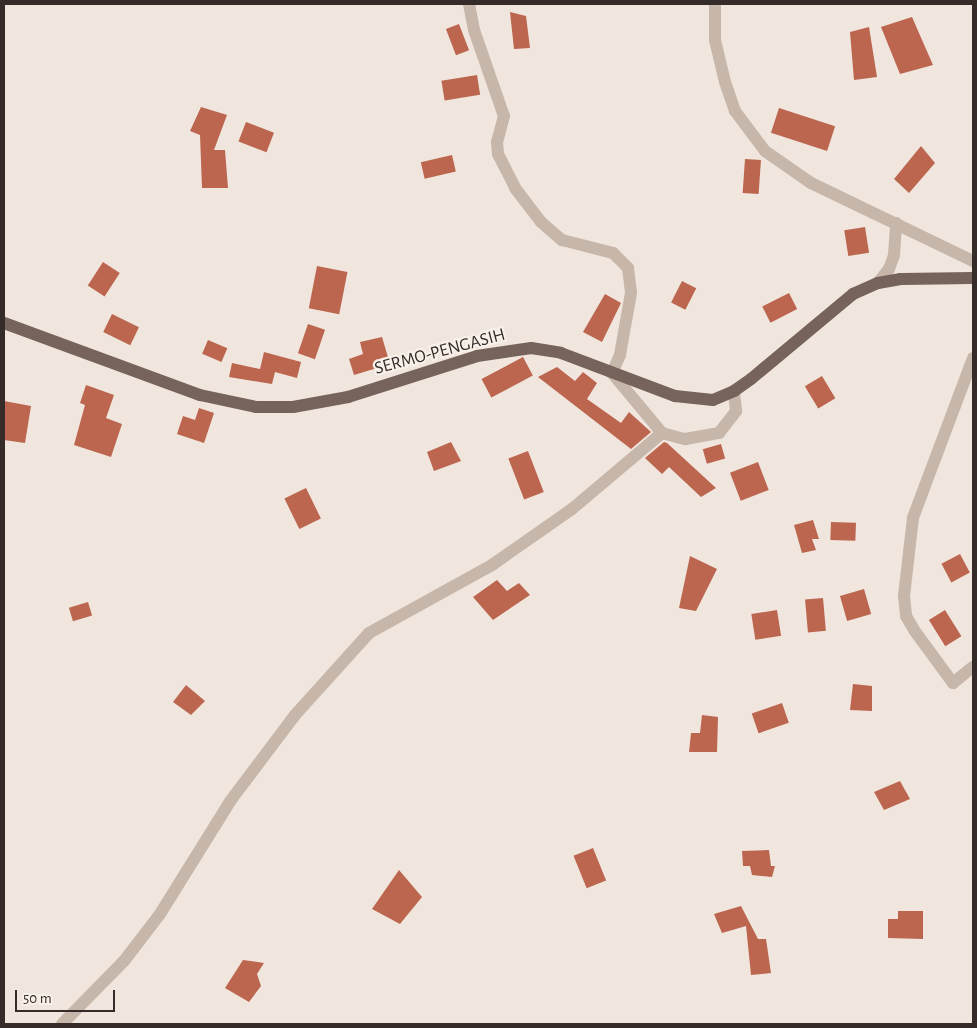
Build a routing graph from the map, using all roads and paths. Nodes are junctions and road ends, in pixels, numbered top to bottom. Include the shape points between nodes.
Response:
1 (470, 4) edge
2 (715, 4) edge
3 (896, 224) junction
4 (973, 261) edge
5 (973, 278) edge
6 (878, 283) junction
7 (4, 323) edge
8 (973, 358) edge
9 (612, 373) junction
10 (734, 391) junction
11 (662, 433) junction
12 (973, 667) edge
13 (62, 1024) edge

1 - 9 street via 474,30 504,116 497,142 498,154 515,188 541,222 562,240 613,253 628,268 631,294 620,355
2 - 3 street via 715,40 724,82 735,111 765,151 811,183
3 - 4 street
3 - 6 street via 894,255 889,269
5 - 6 main road, SERMO-PENGASIH
6 - 10 main road, SERMO-PENGASIH via 853,294 832,309
7 - 9 main road, SERMO-PENGASIH via 200,395 256,407 293,407 348,396 501,350 531,348 561,353
8 - 12 street via 913,518 904,596 906,616 953,683
9 - 10 main road, SERMO-PENGASIH via 675,396 696,400 713,400
9 - 11 street
10 - 11 street via 736,411 719,433 685,439
11 - 13 street via 572,509 492,565 369,633 295,715 231,800 160,914 124,961

